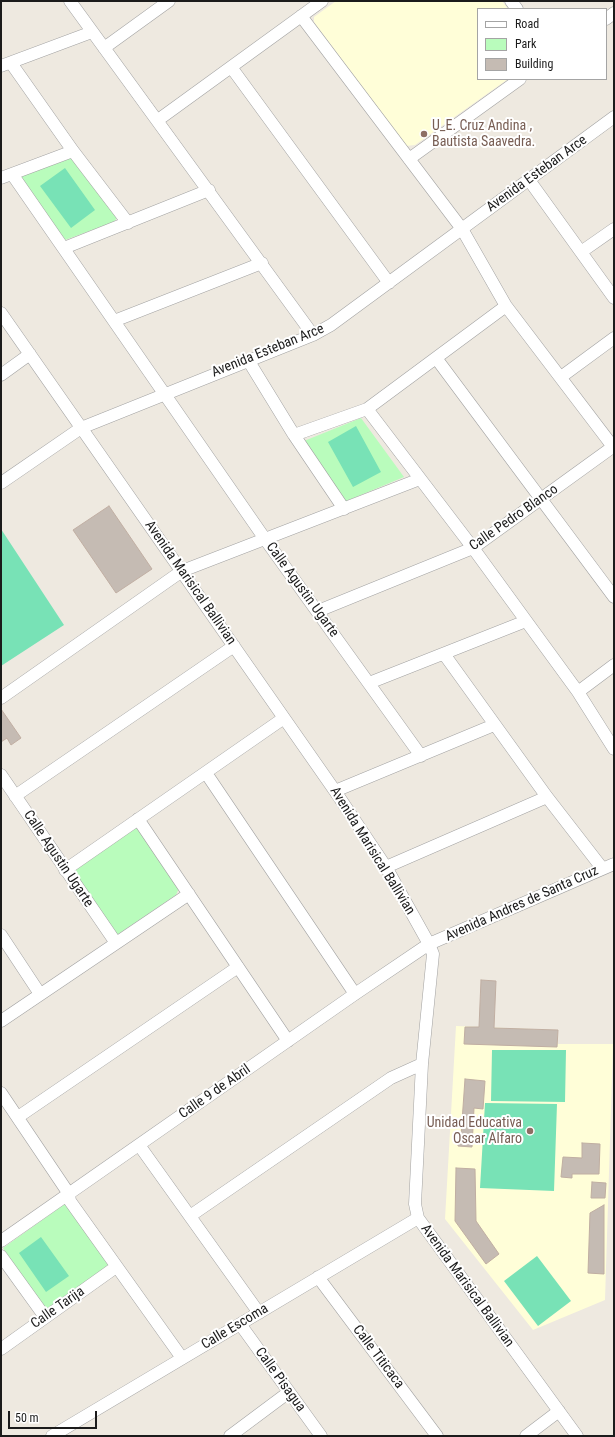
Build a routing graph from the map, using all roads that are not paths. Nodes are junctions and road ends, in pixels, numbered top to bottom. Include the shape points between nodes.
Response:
1 (70, 1) edge
2 (169, 1) edge
3 (322, 1) edge
4 (302, 16) junction
5 (92, 32) junction
6 (104, 48) junction
7 (6, 64) edge
8 (231, 67) junction
9 (519, 80) edge
10 (614, 117) edge
11 (158, 120) junction
12 (73, 151) junction
13 (408, 159) junction
14 (6, 176) edge
15 (529, 180) junction
16 (209, 190) junction
17 (128, 223) junction
18 (614, 228) edge
19 (462, 229) junction
20 (64, 248) junction
21 (581, 252) junction
22 (262, 263) junction
23 (389, 283) junction
24 (614, 298) edge
25 (506, 306) junction
26 (1, 313) edge
27 (114, 321) junction
28 (313, 335) junction
29 (614, 338) edge
30 (30, 354) junction
31 (436, 358) junction
32 (248, 360) junction
33 (1, 375) edge
34 (561, 376) junction
35 (164, 393) junction
36 (367, 409) junction
37 (81, 428) junction
38 (294, 435) junction
39 (614, 447) edge
40 (420, 479) junction
41 (1, 482) edge
42 (541, 500) junction
43 (344, 510) junction
44 (266, 539) junction
45 (473, 548) junction
46 (182, 571) junction
47 (614, 597) edge
48 (318, 611) junction
49 (526, 621) junction
50 (234, 646) junction
51 (444, 654) junction
52 (614, 665) edge
53 (368, 683) junction
54 (578, 692) junction
55 (1, 698) edge
56 (284, 718) junction
57 (494, 725) junction
58 (614, 749) edge
59 (421, 756) junction
60 (206, 773) junction
61 (1, 775) edge
62 (335, 791) junction
63 (15, 796) junction
64 (547, 797) junction
65 (138, 819) junction
66 (614, 864) edge
67 (386, 867) junction
68 (602, 868) junction
69 (66, 870) junction
70 (189, 894) junction
71 (1, 935) edge
72 (116, 943) junction
73 (429, 944) junction
74 (238, 967) junction
75 (40, 994) junction
76 (356, 994) junction
77 (1, 1021) edge
78 (288, 1041) junction
79 (422, 1064) junction
80 (1, 1093) edge
81 (18, 1117) junction
82 (139, 1145) junction
83 (69, 1194) junction
84 (190, 1216) junction
85 (418, 1218) junction
86 (1, 1241) edge
87 (1, 1256) edge
88 (116, 1268) junction
89 (318, 1277) junction
90 (258, 1313) junction
91 (45, 1317) junction
92 (240, 1324) junction
93 (1, 1349) edge
94 (182, 1358) junction
95 (289, 1392) junction
96 (559, 1411) junction
97 (52, 1436) edge
98 (230, 1436) edge
99 (321, 1436) edge
100 (437, 1436) edge
101 (526, 1436) edge
102 (577, 1436) edge

1 - 5 street
2 - 6 street
3 - 4 street
4 - 8 street
4 - 13 street
5 - 6 street
5 - 7 street
6 - 11 street
7 - 12 street
8 - 11 street
8 - 23 street
9 - 13 street
10 - 15 street, Avenida Esteban Arce
11 - 16 street
12 - 14 street
12 - 17 street
13 - 19 street
14 - 20 street
15 - 19 street, Avenida Esteban Arce
15 - 21 street
16 - 17 street
16 - 22 street
17 - 20 street
18 - 21 street
19 - 23 street, Avenida Esteban Arce
19 - 25 street
20 - 27 street
21 - 24 street
22 - 27 street
22 - 28 street
23 - 28 street, Avenida Esteban Arce
25 - 31 street
25 - 34 street
26 - 30 street, Avenida Marisical Ballivian
27 - 35 street
28 - 32 street, Avenida Esteban Arce
29 - 34 street
30 - 33 street
30 - 37 street, Avenida Marisical Ballivian
31 - 36 street
31 - 42 street
32 - 35 street, Avenida Esteban Arce
32 - 38 street
34 - 39 street
35 - 37 street, Avenida Esteban Arce
35 - 44 street
36 - 38 street
36 - 40 street
37 - 41 street, Avenida Esteban Arce
37 - 46 street, Avenida Marisical Ballivian
38 - 43 street
39 - 42 street, Calle Pedro Blanco
40 - 43 street
40 - 45 street
42 - 45 street, Calle Pedro Blanco
42 - 47 street
43 - 44 street
44 - 46 street, Calle Agustin Ugarte
44 - 48 street, Calle Agustin Ugarte
45 - 48 street, Calle Pedro Blanco
45 - 49 street
46 - 50 street, Avenida Marisical Ballivian
46 - 55 street, Calle Agustin Ugarte
48 - 53 street, Calle Agustin Ugarte
49 - 51 street
49 - 54 street
50 - 56 street, Avenida Marisical Ballivian
50 - 63 street
51 - 53 street
51 - 57 street
52 - 54 street
53 - 59 street, Calle Agustin Ugarte
54 - 58 street
56 - 60 street
56 - 62 street, Avenida Marisical Ballivian
57 - 59 street
57 - 64 street
59 - 62 street
60 - 65 street
60 - 76 street
61 - 63 street, Calle Agustin Ugarte
62 - 67 street, Avenida Marisical Ballivian
63 - 69 street, Calle Agustin Ugarte
64 - 67 street
64 - 68 street
65 - 69 street
65 - 70 street
66 - 68 street, Avenida Andres de Santa Cruz
67 - 73 street, Avenida Marisical Ballivian
68 - 73 street, Avenida Andres de Santa Cruz
69 - 72 street, Calle Agustin Ugarte
70 - 72 street
70 - 74 street
71 - 75 street
72 - 75 street
73 - 76 street, Calle 9 de Abril
73 - 79 street, Avenida Marisical Ballivian via 433,954
74 - 78 street
74 - 81 street
75 - 77 street
76 - 78 street, Calle 9 de Abril
78 - 82 street, Calle 9 de Abril
79 - 84 street via 391,1078
79 - 85 street, Avenida Marisical Ballivian via 415,1204
80 - 81 street
81 - 83 street
82 - 83 street, Calle 9 de Abril
82 - 84 street
83 - 86 street, Calle 9 de Abril
83 - 88 street via 70,1201
84 - 90 street
85 - 89 street, Calle Escoma
85 - 96 street, Avenida Marisical Ballivian
87 - 91 street
88 - 91 street, Calle Tarija
88 - 94 street
89 - 90 street, Calle Escoma
89 - 100 street, Calle Titicaca
90 - 92 street, Calle Escoma
91 - 93 street, Calle Tarija
92 - 94 street, Calle Escoma
92 - 95 street, Calle Pisagua
94 - 97 street, Calle Escoma
95 - 98 street
95 - 99 street, Calle Pisagua
96 - 101 street
96 - 102 street, Avenida Marisical Ballivian

